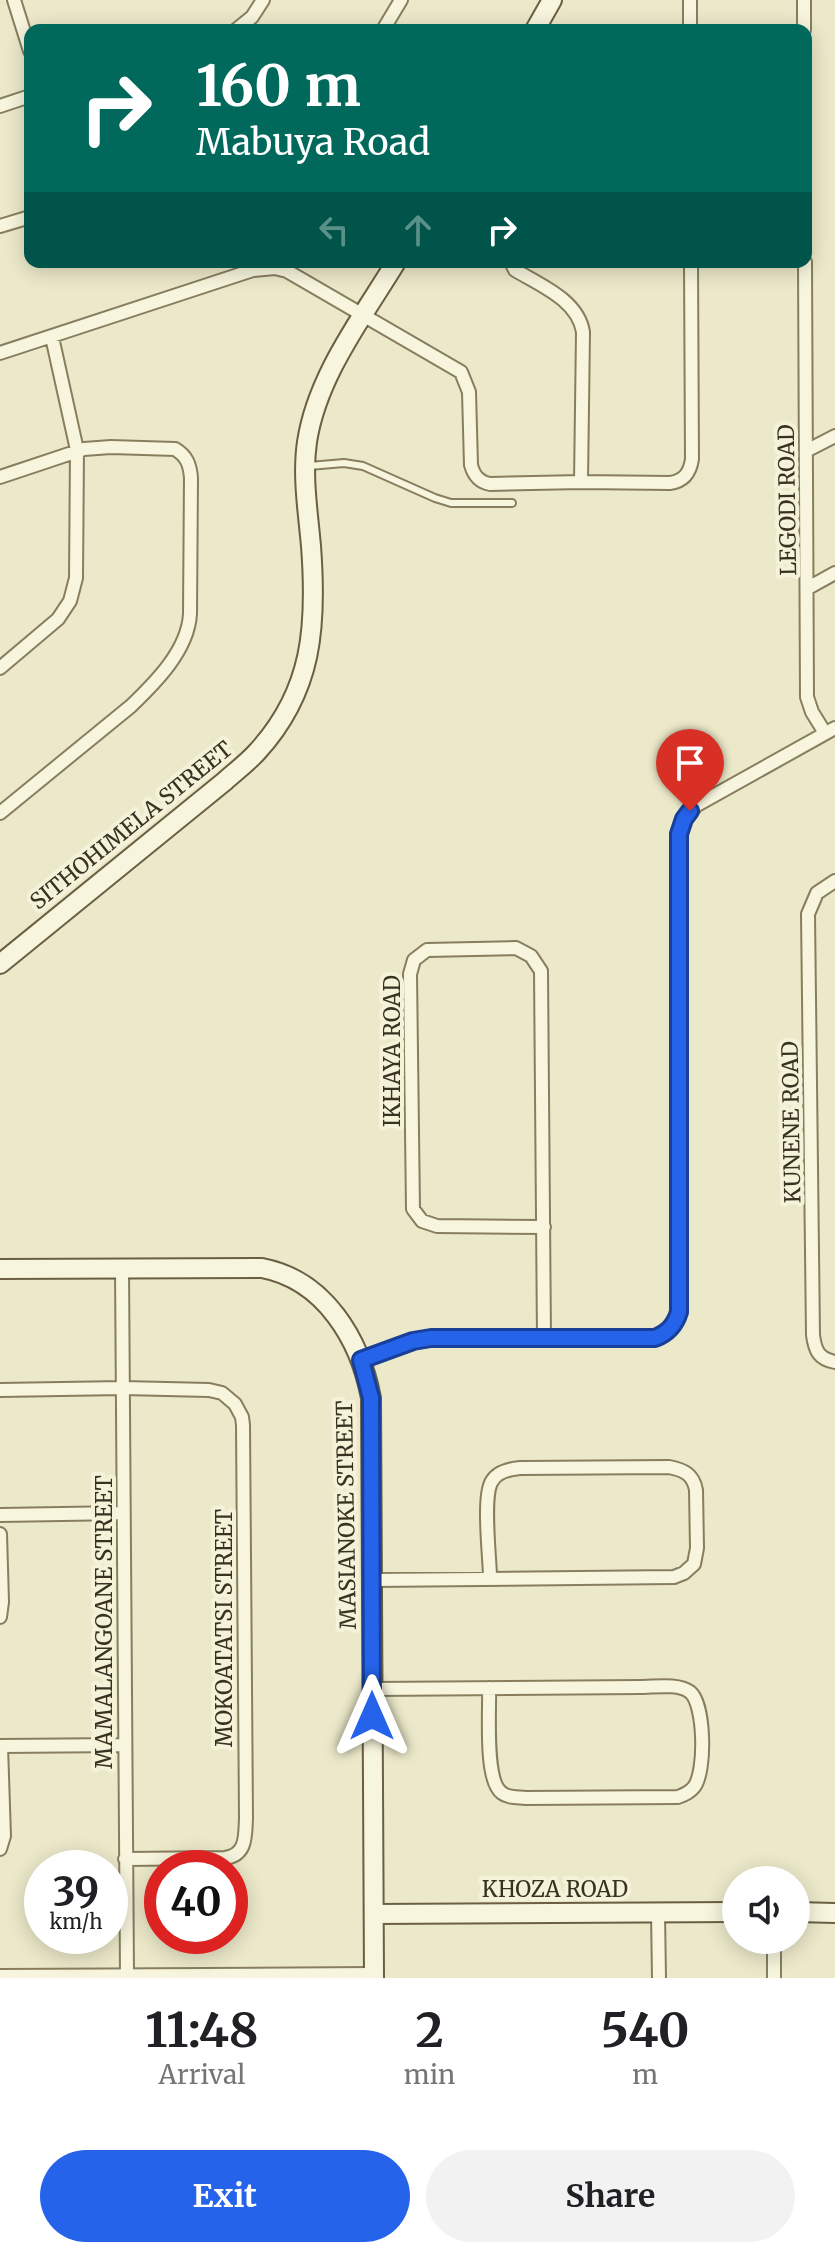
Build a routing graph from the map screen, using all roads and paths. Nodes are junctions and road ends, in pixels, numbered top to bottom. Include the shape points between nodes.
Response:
1 (14, 0) edge
2 (263, 0) edge
3 (401, 0) edge
4 (552, 0) edge
5 (690, 0) edge
6 (804, 0) edge
7 (243, 24) edge
8 (387, 24) edge
9 (538, 24) edge
10 (690, 24) edge
11 (804, 24) edge
12 (24, 32) edge
13 (24, 98) edge
14 (0, 106) edge
15 (24, 219) edge
16 (0, 226) edge
17 (392, 268) edge
18 (514, 268) edge
19 (691, 268) edge
20 (805, 268) edge
21 (364, 314) junction
22 (52, 337) junction
23 (0, 353) edge
24 (835, 436) edge
25 (77, 450) junction
26 (806, 451) junction
27 (306, 467) junction
28 (0, 477) edge
29 (581, 482) junction
30 (512, 503) dead end
31 (835, 573) edge
32 (808, 588) junction
33 (0, 668) edge
34 (830, 731) edge
35 (0, 813) edge
36 (835, 881) edge
37 (0, 964) edge
38 (544, 1227) junction
39 (122, 1268) junction
40 (0, 1269) edge
41 (544, 1338) junction
42 (361, 1360) junction
43 (835, 1362) edge
44 (123, 1388) junction
45 (0, 1390) edge
46 (123, 1513) junction
47 (0, 1515) edge
48 (0, 1534) edge
49 (490, 1578) junction
50 (372, 1580) junction
51 (0, 1617) edge
52 (489, 1688) junction
53 (372, 1689) junction
54 (125, 1745) junction
55 (1, 1746) edge
56 (0, 1849) edge
57 (125, 1850) edge
58 (128, 1859) edge
59 (722, 1912) edge
60 (810, 1912) edge
61 (658, 1913) junction
62 (835, 1913) edge
63 (374, 1914) junction
64 (127, 1954) edge
65 (774, 1954) edge
66 (127, 1975) junction
67 (0, 1976) edge
68 (374, 1976) edge
69 (248, 1977) edge
70 (659, 1978) edge
71 (774, 1978) edge

1 - 12 street
2 - 7 street
3 - 8 street
4 - 9 street
5 - 10 street
6 - 11 street
13 - 14 street
15 - 16 street
17 - 21 street, SITHOHIMELA STREET
18 - 29 street via 564,301 580,321
19 - 29 street via 691,469 670,483
20 - 26 street, LEGODI ROAD
21 - 22 street via 287,271 266,268
21 - 27 street, SITHOHIMELA STREET via 320,395
21 - 29 street via 461,372 469,392 471,465 482,482
22 - 23 street
22 - 25 street
24 - 26 street
25 - 28 street
25 - 33 street via 74,590 58,619
25 - 35 street via 170,447 187,460 188,632 147,690
26 - 32 street, LEGODI ROAD
27 - 30 lane via 363,466 451,503
27 - 37 street, SITHOHIMELA STREET via 313,616 302,679 288,708 256,753 235,772
31 - 32 street
32 - 34 street, LEGODI ROAD via 807,697 812,712
34 - 41 street via 697,805 681,826 676,1321 655,1338
36 - 43 street, KUNENE ROAD via 817,893 808,914 813,1335 820,1356
38 - 38 street, IKHAYA ROAD via 538,965 528,952 516,948 427,950 414,960 410,974 413,1209 422,1221 437,1226
38 - 41 street, IKHAYA ROAD
39 - 40 street, MASIANOKE STREET
39 - 42 street, MASIANOKE STREET via 262,1268 288,1275 326,1304
39 - 44 street, MAMALANGOANE STREET
41 - 42 street via 431,1338
42 - 50 street, MASIANOKE STREET via 371,1398
44 - 45 street, MOKOATATSI STREET
44 - 46 street, MAMALANGOANE STREET
44 - 58 street, MOKOATATSI STREET via 209,1390 235,1404 242,1417 244,1504 243,1846 233,1857
46 - 47 street
46 - 54 street, MAMALANGOANE STREET
48 - 51 street
49 - 49 street via 663,1578 684,1573 694,1564 697,1548 695,1482 686,1471 669,1467 503,1472 490,1484 487,1498
49 - 50 street
50 - 53 street, MASIANOKE STREET
52 - 52 street via 672,1687 690,1692 698,1705 701,1734 701,1766 694,1788 671,1797 526,1798 502,1793 491,1774
52 - 53 street
53 - 63 street, MASIANOKE STREET
54 - 55 street
54 - 57 street, MAMALANGOANE STREET
55 - 56 street
59 - 61 street, KHOZA ROAD
60 - 62 street
61 - 63 street, KHOZA ROAD
61 - 70 street
63 - 68 street, MASIANOKE STREET
64 - 66 street, MAMALANGOANE STREET
65 - 71 street
66 - 67 street
66 - 69 street
68 - 69 street

